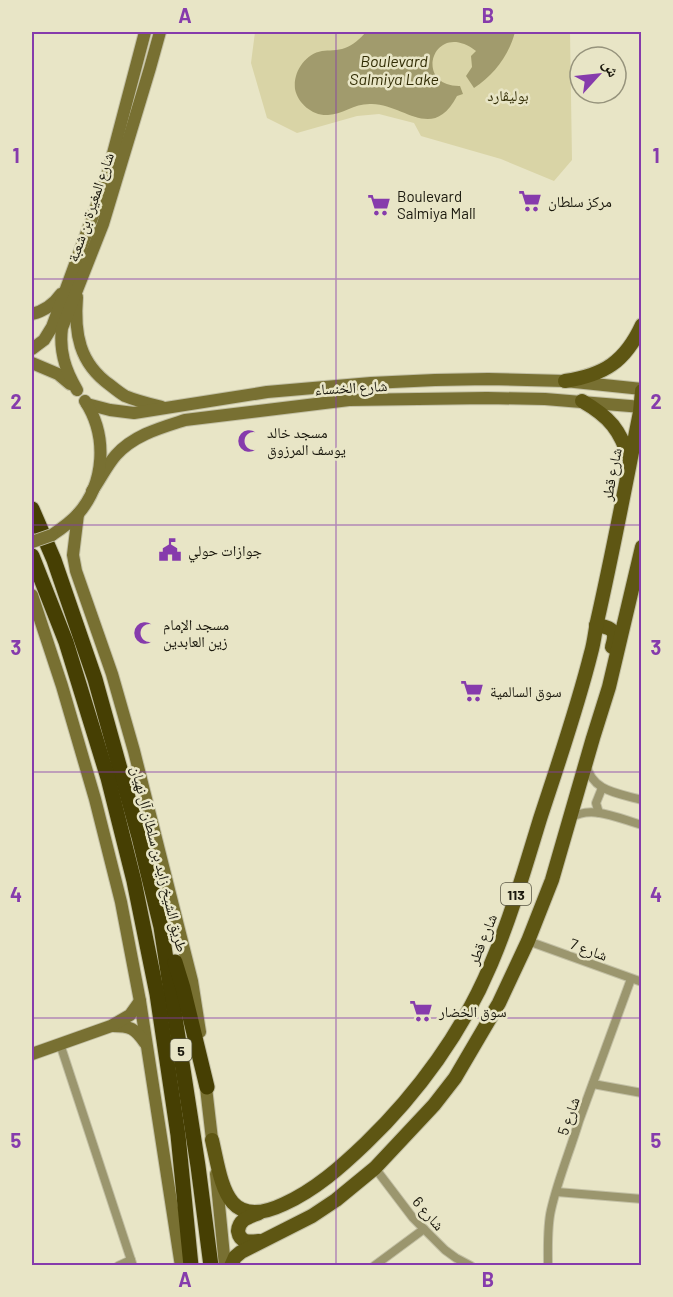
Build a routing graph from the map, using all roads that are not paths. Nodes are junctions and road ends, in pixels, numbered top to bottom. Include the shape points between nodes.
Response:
1 (145, 32) edge
2 (160, 32) edge
3 (73, 284) junction
4 (32, 314) edge
5 (642, 325) edge
6 (32, 349) edge
7 (32, 363) edge
8 (565, 381) junction
9 (77, 390) junction
10 (642, 390) edge
11 (582, 401) junction
12 (87, 404) junction
13 (641, 407) edge
14 (163, 408) junction
15 (630, 461) junction
16 (93, 491) junction
17 (32, 509) edge
18 (78, 514) junction
19 (32, 542) edge
20 (642, 548) edge
21 (32, 556) edge
22 (32, 595) edge
23 (596, 625) junction
24 (609, 687) junction
25 (586, 761) junction
26 (602, 788) junction
27 (642, 800) edge
28 (599, 813) junction
29 (568, 820) junction
30 (642, 825) edge
31 (161, 927) junction
32 (528, 941) junction
33 (631, 979) junction
34 (642, 982) edge
35 (140, 1001) junction
36 (111, 1026) junction
37 (60, 1044) junction
38 (146, 1045) junction
39 (32, 1054) edge
40 (593, 1084) junction
41 (207, 1088) junction
42 (642, 1093) edge
43 (212, 1140) junction
44 (375, 1168) junction
45 (557, 1192) junction
46 (642, 1199) edge
47 (259, 1213) junction
48 (424, 1229) junction
49 (262, 1240) junction
50 (132, 1263) edge
51 (118, 1266) edge
52 (181, 1266) edge
53 (191, 1266) edge
54 (211, 1266) edge
55 (225, 1266) edge
56 (231, 1266) edge
57 (374, 1266) edge
58 (471, 1266) edge
59 (548, 1266) edge

1 - 3 main road, شارع المغيرة بن شعبة via 106,180
2 - 3 main road, شارع المغيرة بن شعبة via 103,224
3 - 4 main road via 47,308
3 - 6 main road, شارع المغيرة بن شعبة via 44,340
3 - 9 main road, شارع المغيرة بن شعبة via 60,341 62,358
3 - 14 main road via 77,336 84,356 99,377 123,395
5 - 8 main road via 622,356 605,369 586,378
7 - 9 main road via 58,374
8 - 10 main road, شارع الخنساء
8 - 14 main road, شارع الخنساء via 370,383 267,392
9 - 12 main road
10 - 13 main road, شارع قطر / 113
11 - 13 main road, شارع الخنساء
11 - 15 main road via 613,425
11 - 16 main road, شارع الخنساء via 350,400 185,420 141,435 127,445
12 - 14 main road, شارع الخنساء via 134,413
12 - 16 main road via 101,447
13 - 15 main road, شارع قطر / 113
15 - 23 main road, شارع قطر / 113
16 - 18 main road, شارع الخنساء
17 - 31 highway, طريق الشيخ زايد بن سلطان آل نهيان / 5 via 95,679
18 - 19 main road, bridge via 52,535
18 - 41 main road via 76,571 134,751 192,981
20 - 24 main road, 113
21 - 53 highway, طريق الشيخ زايد بن سلطان آل نهيان / 5 via 69,653 108,778 134,881 158,994
22 - 35 main road via 94,799 121,902
23 - 24 main road via 614,632 605,675
23 - 47 main road, شارع قطر / 113 via 572,720 507,923 490,966 451,1040 386,1124 343,1165 299,1197
24 - 25 main road, 113
25 - 26 street via 589,774
25 - 29 main road, 113
26 - 27 street
26 - 28 street via 596,803
28 - 29 street via 583,812
28 - 30 street
29 - 32 main road, 113 via 552,880
31 - 41 highway via 183,988
31 - 54 highway, طريق الشيخ زايد بن سلطان آل نهيان / 5
32 - 33 street, شارع 7
32 - 44 main road, 113 via 499,1003 455,1078
33 - 34 street, شارع 7
33 - 40 street, شارع 5
35 - 36 main road via 130,1016
35 - 38 main road
36 - 37 main road
36 - 38 main road via 134,1029
37 - 39 main road
37 - 50 street
38 - 52 main road
40 - 42 street
40 - 45 street, شارع 5
41 - 43 main road
43 - 47 main road via 226,1196 237,1207
43 - 55 main road
44 - 48 street, شارع 6
44 - 49 main road, 113 via 312,1216
45 - 46 street
45 - 59 street, شارع 5 via 551,1211
47 - 49 main road via 241,1221 238,1231 245,1241
48 - 57 street
48 - 58 street, شارع 6 via 445,1250
49 - 56 main road, 113 via 235,1257
50 - 51 street

